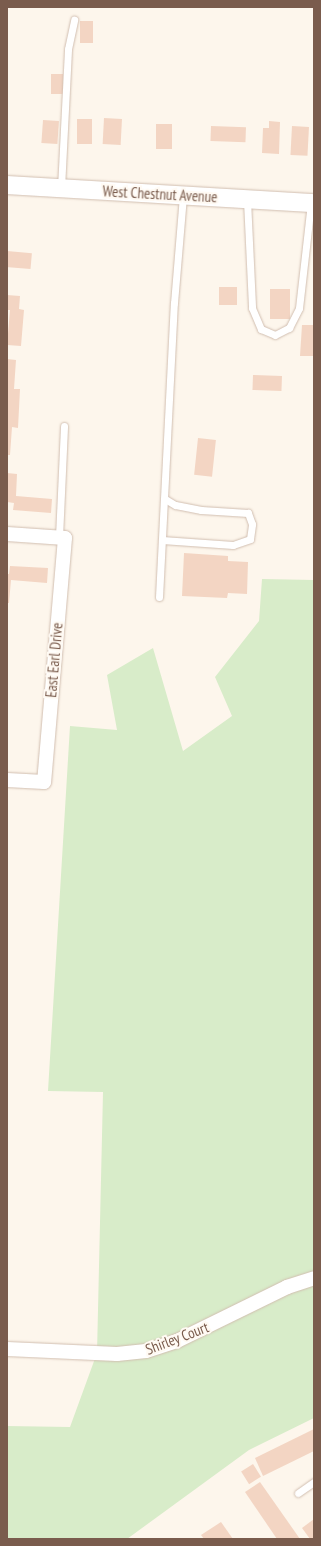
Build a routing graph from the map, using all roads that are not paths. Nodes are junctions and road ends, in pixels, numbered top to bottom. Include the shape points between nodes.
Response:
1 (74, 20) dead end
2 (7, 185) edge
3 (61, 188) junction
4 (183, 195) junction
5 (246, 199) junction
6 (312, 203) edge
7 (64, 426) dead end
8 (164, 499) junction
9 (7, 534) edge
10 (62, 538) junction
11 (162, 540) junction
12 (159, 597) dead end
13 (7, 780) edge
14 (314, 1278) edge
15 (7, 1349) edge
16 (314, 1482) edge
17 (298, 1493) dead end

1 - 3 lane via 68,49
2 - 3 street, West Chestnut Avenue
3 - 4 street, West Chestnut Avenue
4 - 5 street, West Chestnut Avenue
4 - 8 lane via 174,303
5 - 6 street, West Chestnut Avenue
5 - 6 lane via 252,308 261,329 275,335 289,328 299,308
7 - 10 lane
8 - 11 lane
8 - 11 lane via 175,505 202,510 248,513 252,524 250,539 233,545
9 - 10 street
10 - 13 street, East Earl Drive via 44,782
11 - 12 lane
14 - 15 street, Shirley Court via 287,1287 177,1341 146,1351 117,1354
16 - 17 lane

